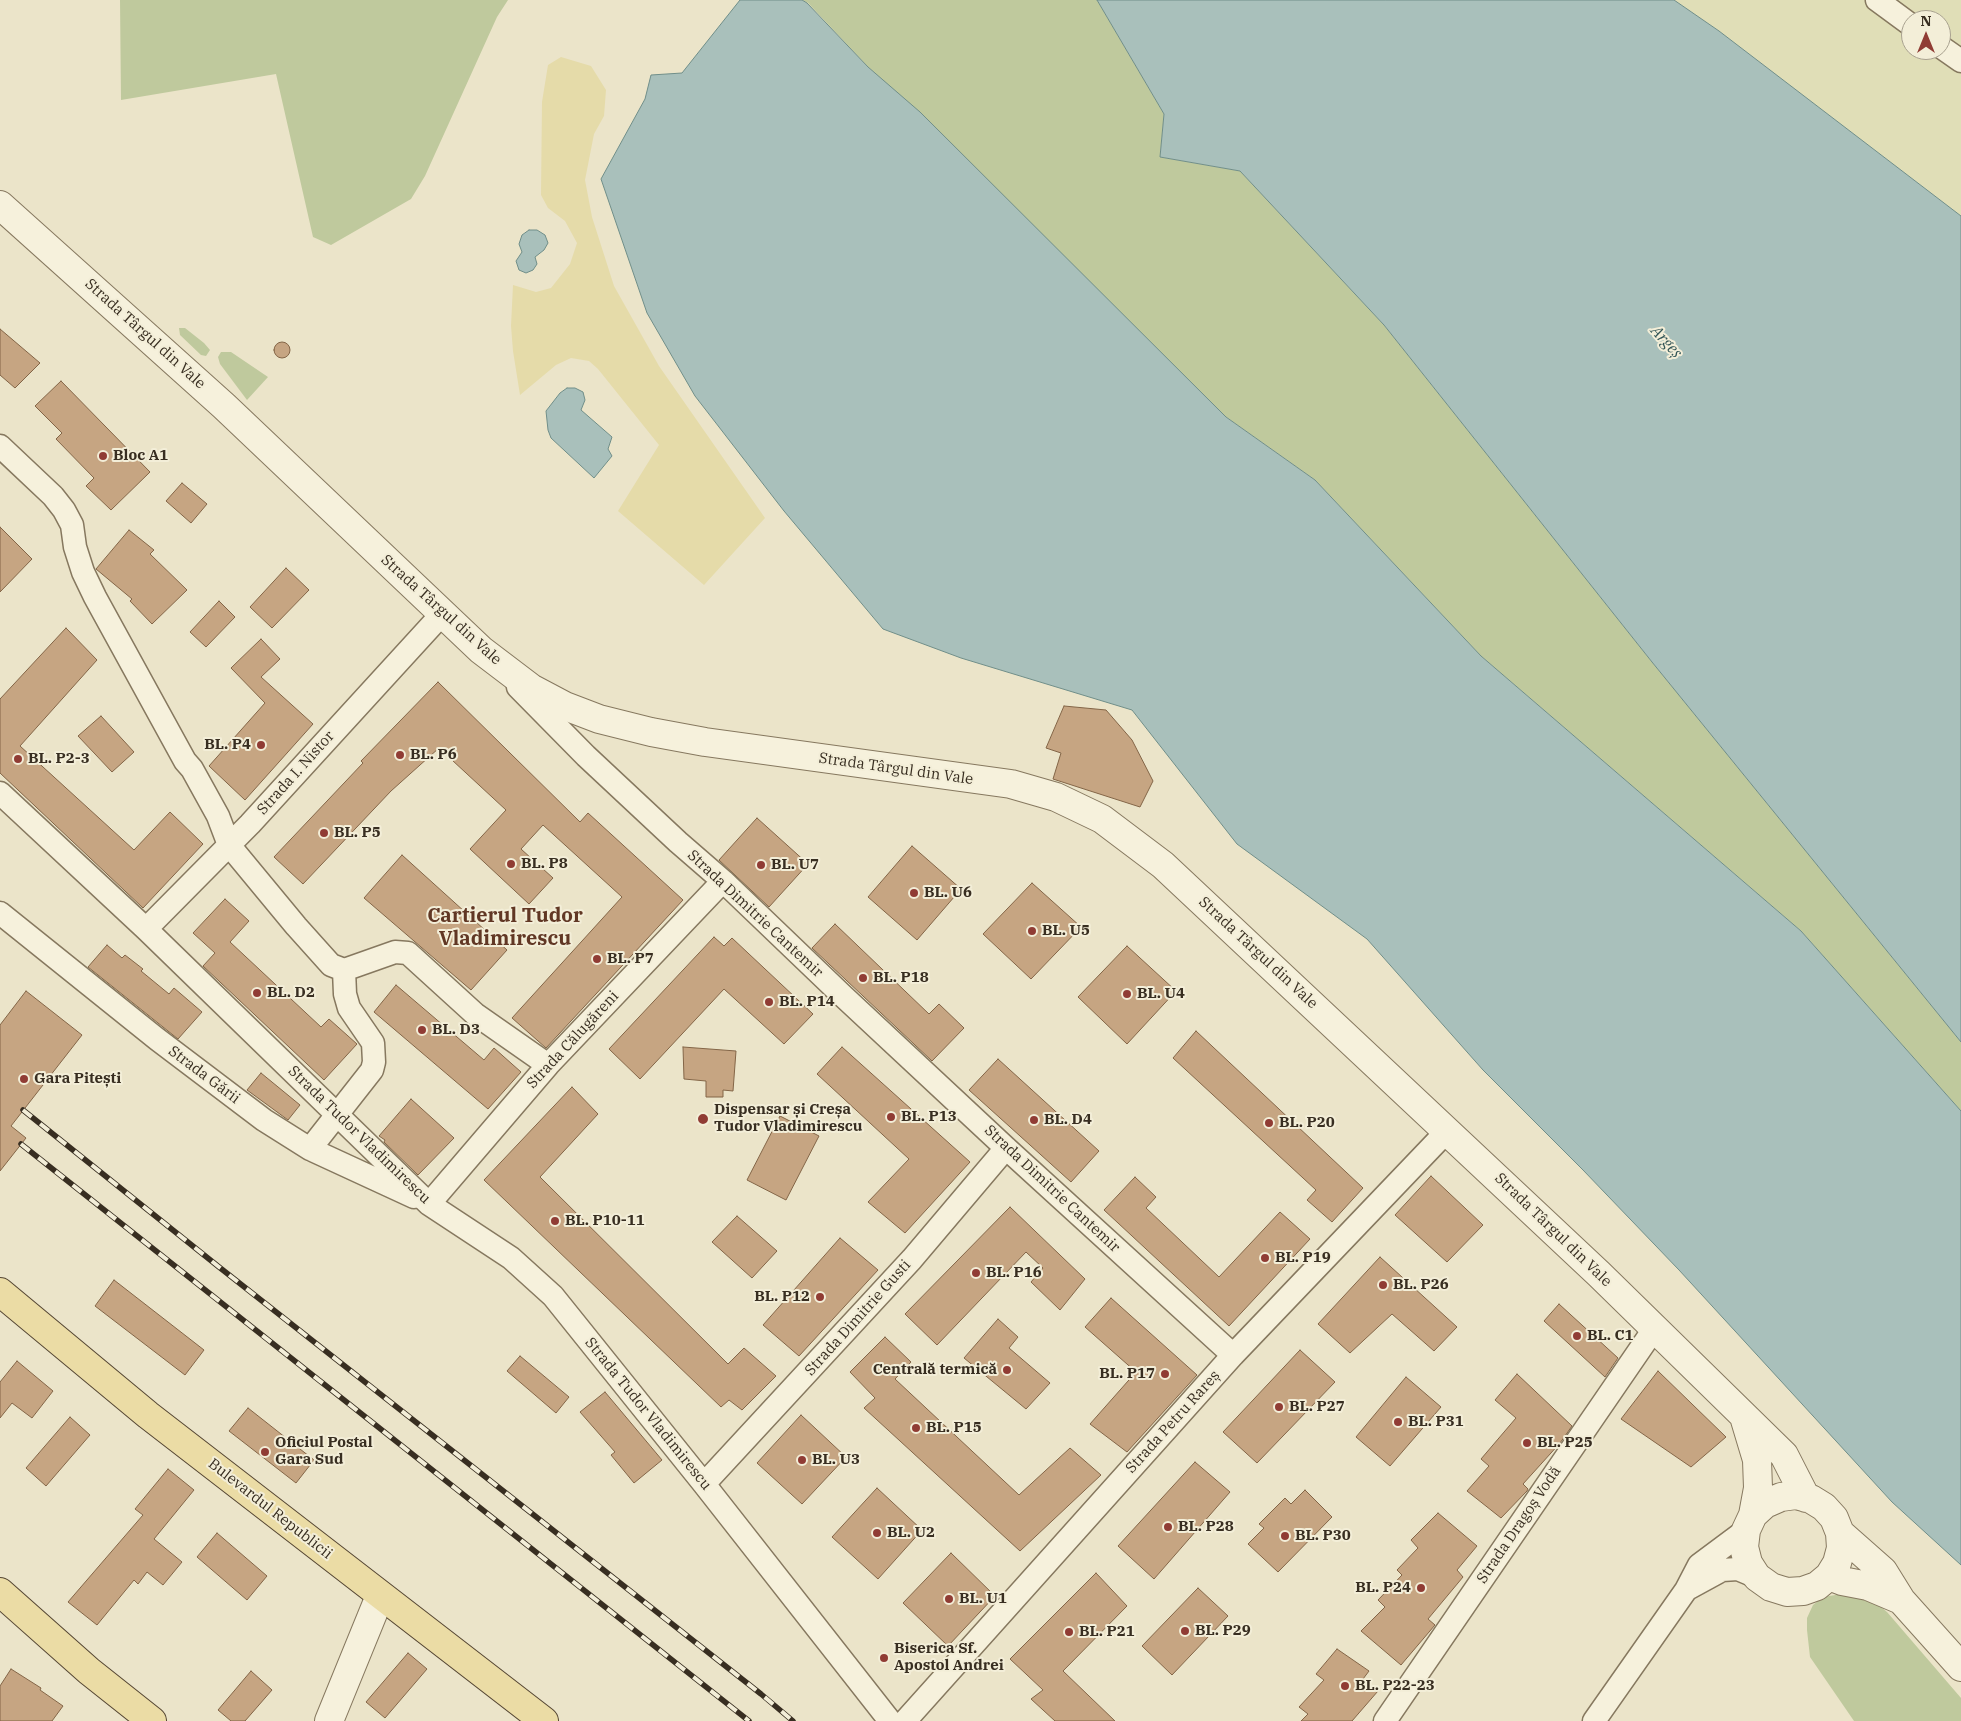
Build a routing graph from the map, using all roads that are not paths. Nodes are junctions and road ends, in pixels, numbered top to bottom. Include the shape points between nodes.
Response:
1 (1877, 0) edge
2 (1901, 18) edge
3 (0, 205) edge
4 (0, 446) edge
5 (442, 614) junction
6 (481, 650) junction
7 (0, 793) edge
8 (229, 845) junction
9 (723, 881) junction
10 (0, 913) edge
11 (146, 930) junction
12 (344, 970) junction
13 (548, 1065) junction
14 (337, 1114) junction
15 (1448, 1130) junction
16 (1006, 1148) junction
17 (310, 1149) junction
18 (429, 1204) junction
19 (5, 1306) edge
20 (1654, 1328) junction
21 (1233, 1355) junction
22 (1745, 1419) junction
23 (704, 1484) junction
24 (1806, 1498) junction
25 (1750, 1523) junction
26 (1840, 1533) junction
27 (1829, 1576) junction
28 (1758, 1577) junction
29 (1686, 1590) junction
30 (0, 1592) edge
31 (380, 1596) junction
32 (1901, 1600) junction
33 (1961, 1667) edge
34 (152, 1721) edge
35 (329, 1721) edge
36 (544, 1721) edge
37 (890, 1721) edge
38 (905, 1721) edge
39 (1385, 1721) edge
40 (1594, 1721) edge

1 - 2 street
3 - 5 street, Strada Târgul din Vale via 224,406
4 - 8 street via 64,510 72,526 83,572 95,597 218,816
5 - 6 street, Strada Târgul din Vale
5 - 8 street, Strada I. Nistor
6 - 9 street, Strada Dimitrie Cantemir via 586,756
6 - 15 street, Strada Târgul din Vale via 531,688 598,719 705,742 1010,784 1056,797 1102,819 1164,865
7 - 11 street, Strada Tudor Vladimirescu
8 - 11 street, Strada I. Nistor
8 - 12 street via 296,926 332,965
9 - 13 street, Strada Călugăreni
9 - 16 street, Strada Dimitrie Cantemir
10 - 17 street, Strada Gării via 157,1040 264,1120
11 - 14 street, Strada Tudor Vladimirescu
12 - 13 street via 395,952 408,952 476,1014
12 - 14 street via 349,1008 373,1043 375,1053 372,1070
13 - 18 street, Strada Călugăreni
14 - 17 street
14 - 18 street, Strada Tudor Vladimirescu
15 - 20 street, Strada Târgul din Vale
15 - 21 street, Strada Petru Rareș
16 - 21 street, Strada Dimitrie Cantemir
16 - 23 street, Strada Dimitrie Gusti via 912,1258
17 - 18 street, Strada Gării
18 - 23 street, Strada Tudor Vladimirescu via 511,1258 553,1296
19 - 31 main road, Bulevardul Republicii
20 - 22 street, Strada Târgul din Vale
20 - 39 street, Strada Dragoș Vodă
21 - 38 street, Strada Petru Rareș
22 - 24 street, Strada Târgul din Vale via 1784,1455
22 - 25 street, Strada Târgul din Vale via 1757,1460 1758,1488
23 - 37 street, Strada Tudor Vladimirescu
24 - 25 street via 1796,1495 1781,1497 1765,1504
24 - 26 street via 1824,1507 1834,1518
25 - 28 street, Strada Târgul din Vale via 1744,1547 1748,1563
25 - 29 street via 1699,1565
26 - 27 street via 1840,1556
26 - 32 street via 1882,1571
27 - 28 street via 1817,1586 1787,1592 1771,1587
27 - 32 street via 1868,1586
28 - 29 street via 1738,1569 1722,1570
29 - 40 street
30 - 34 main road via 76,1660
31 - 35 street
31 - 36 main road, Bulevardul Republicii
32 - 33 street

